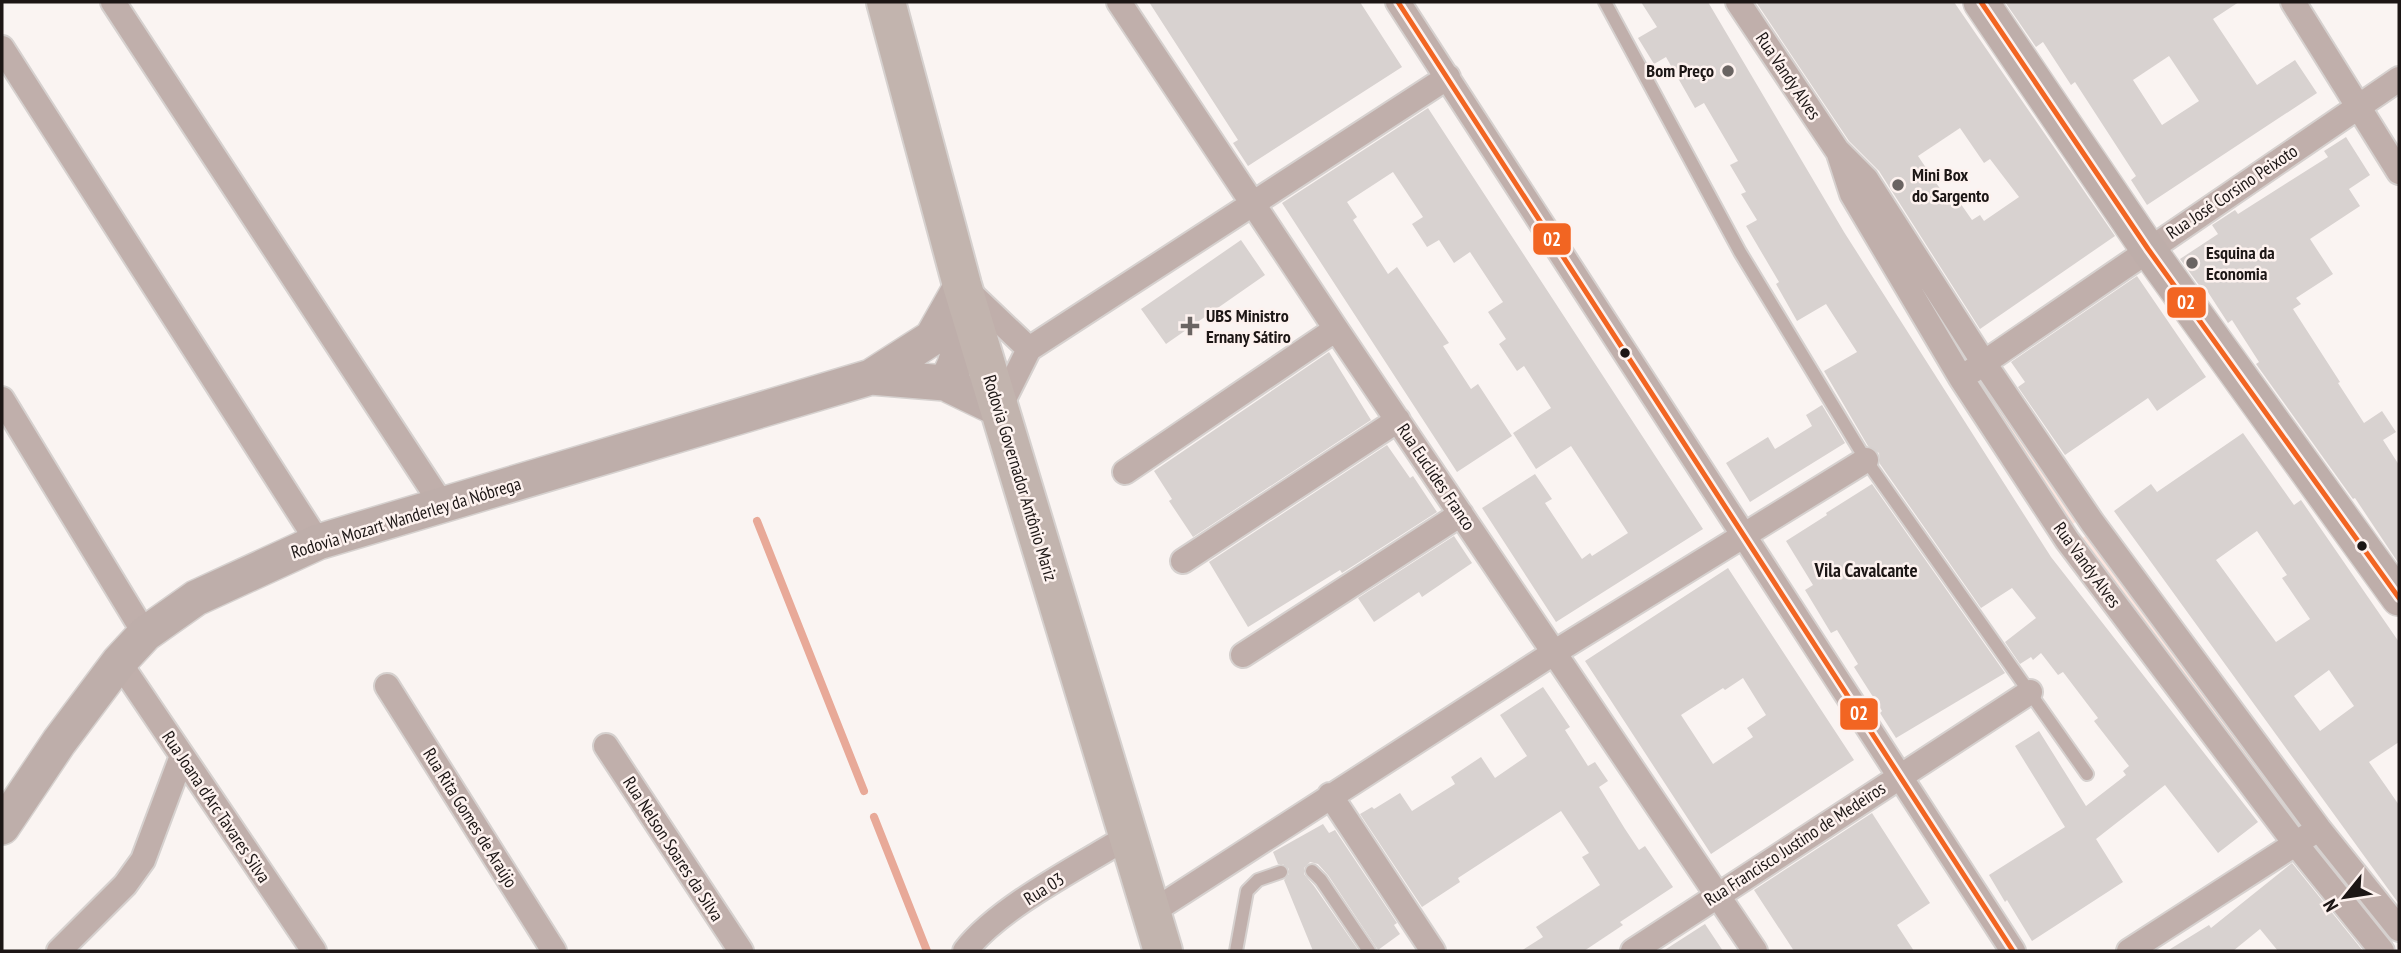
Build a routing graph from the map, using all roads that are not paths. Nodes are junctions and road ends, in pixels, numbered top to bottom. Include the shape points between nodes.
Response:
1 (113, 2) edge
2 (886, 2) edge
3 (1119, 2) edge
4 (1398, 2) edge
5 (1605, 2) edge
6 (1738, 2) edge
7 (1981, 2) edge
8 (2293, 2) edge
9 (2, 47) edge
10 (1448, 76) junction
11 (2399, 79) edge
12 (2358, 106) junction
13 (1838, 150) junction
14 (2399, 172) edge
15 (1252, 204) junction
16 (2148, 249) junction
17 (962, 285) junction
18 (1336, 329) junction
19 (1029, 349) junction
20 (945, 358) junction
21 (1984, 363) junction
22 (1961, 378) junction
23 (2, 399) edge
24 (999, 410) junction
25 (1398, 420) junction
26 (1866, 460) junction
27 (1125, 472) dead end
28 (443, 506) junction
29 (1461, 514) junction
30 (2092, 522) junction
31 (1743, 534) junction
32 (2067, 540) junction
33 (318, 542) junction
34 (1183, 561) dead end
35 (2399, 598) edge
36 (145, 634) junction
37 (1555, 652) junction
38 (1243, 655) dead end
39 (119, 662) junction
40 (387, 686) dead end
41 (2030, 692) junction
42 (606, 746) dead end
43 (182, 756) junction
44 (2087, 774) dead end
45 (1898, 777) junction
46 (1330, 795) junction
47 (2, 827) edge
48 (2319, 829) junction
49 (1129, 836) junction
50 (2295, 843) junction
51 (1281, 872) dead end
52 (1312, 872) dead end
53 (1718, 894) junction
54 (1152, 912) junction
55 (2399, 929) edge
56 (59, 951) edge
57 (314, 951) edge
58 (554, 951) edge
59 (741, 951) edge
60 (965, 951) edge
61 (1163, 951) edge
62 (1236, 951) edge
63 (1369, 951) edge
64 (1433, 951) edge
65 (1633, 951) edge
66 (1755, 951) edge
67 (2013, 951) edge
68 (2129, 951) edge
69 (2382, 951) edge

1 - 28 street
2 - 17 highway, Rodovia Governador Antônio Mariz
3 - 15 street, Rua Euclides Franco
4 - 10 street
5 - 26 lane via 1740,252
6 - 13 street, Rua Vandy Alves
7 - 16 main road
8 - 12 street
9 - 33 street
10 - 15 street
10 - 31 street
11 - 12 street, Rua José Corsino Peixoto
12 - 14 street
12 - 16 street, Rua José Corsino Peixoto
13 - 21 street, Rua Vandy Alves via 1866,179
13 - 22 street, Rua Vandy Alves via 1852,194
15 - 18 street, Rua Euclides Franco
15 - 19 street
16 - 21 street, Rua José Corsino Peixoto
16 - 35 main road
17 - 19 street
17 - 20 main road
17 - 24 highway, Rodovia Governador Antônio Mariz
18 - 25 street, Rua Euclides Franco
18 - 27 street
19 - 24 street
20 - 24 main road, Rodovia Mozart Wanderley da Nóbrega
20 - 28 main road, Rodovia Mozart Wanderley da Nóbrega
21 - 22 street, Rua José Corsino Peixoto
21 - 30 street, Rua Vandy Alves
22 - 32 street, Rua Vandy Alves
23 - 36 street
24 - 49 highway, Rodovia Governador Antônio Mariz
25 - 29 street, Rua Euclides Franco
25 - 34 street
26 - 31 street
26 - 41 lane
28 - 33 main road, Rodovia Mozart Wanderley da Nóbrega
29 - 37 street, Rua Euclides Franco
29 - 38 street
30 - 32 street
30 - 48 street, Rua Vandy Alves
31 - 37 street
31 - 45 street
32 - 50 street, Rua Vandy Alves
33 - 36 main road, Rodovia Mozart Wanderley da Nóbrega via 196,598
36 - 39 main road, Rodovia Mozart Wanderley da Nóbrega
37 - 46 street
37 - 53 street, Rua Euclides Franco
39 - 43 street, Rua Joana d'Arc Tavares Silva
39 - 47 main road, Rodovia Mozart Wanderley da Nóbrega
40 - 58 street, Rua Rita Gomes de Araújo
41 - 44 lane
41 - 45 street, Rua Francisco Justino de Medeiros
42 - 59 street, Rua Nelson Soares da Silva
43 - 56 street via 143,860 125,885
43 - 57 street, Rua Joana d'Arc Tavares Silva
45 - 53 street, Rua Francisco Justino de Medeiros
45 - 67 street
46 - 54 street
46 - 64 street
48 - 50 street
48 - 55 street, Rua Vandy Alves
49 - 54 highway, Rodovia Governador Antônio Mariz
49 - 60 street, Rua 03 via 1023,902
50 - 68 street
50 - 69 street, Rua Vandy Alves
51 - 62 lane via 1258,880 1247,891
52 - 63 lane
53 - 65 street, Rua Francisco Justino de Medeiros
53 - 66 street, Rua Euclides Franco
54 - 61 highway, Rodovia Governador Antônio Mariz

